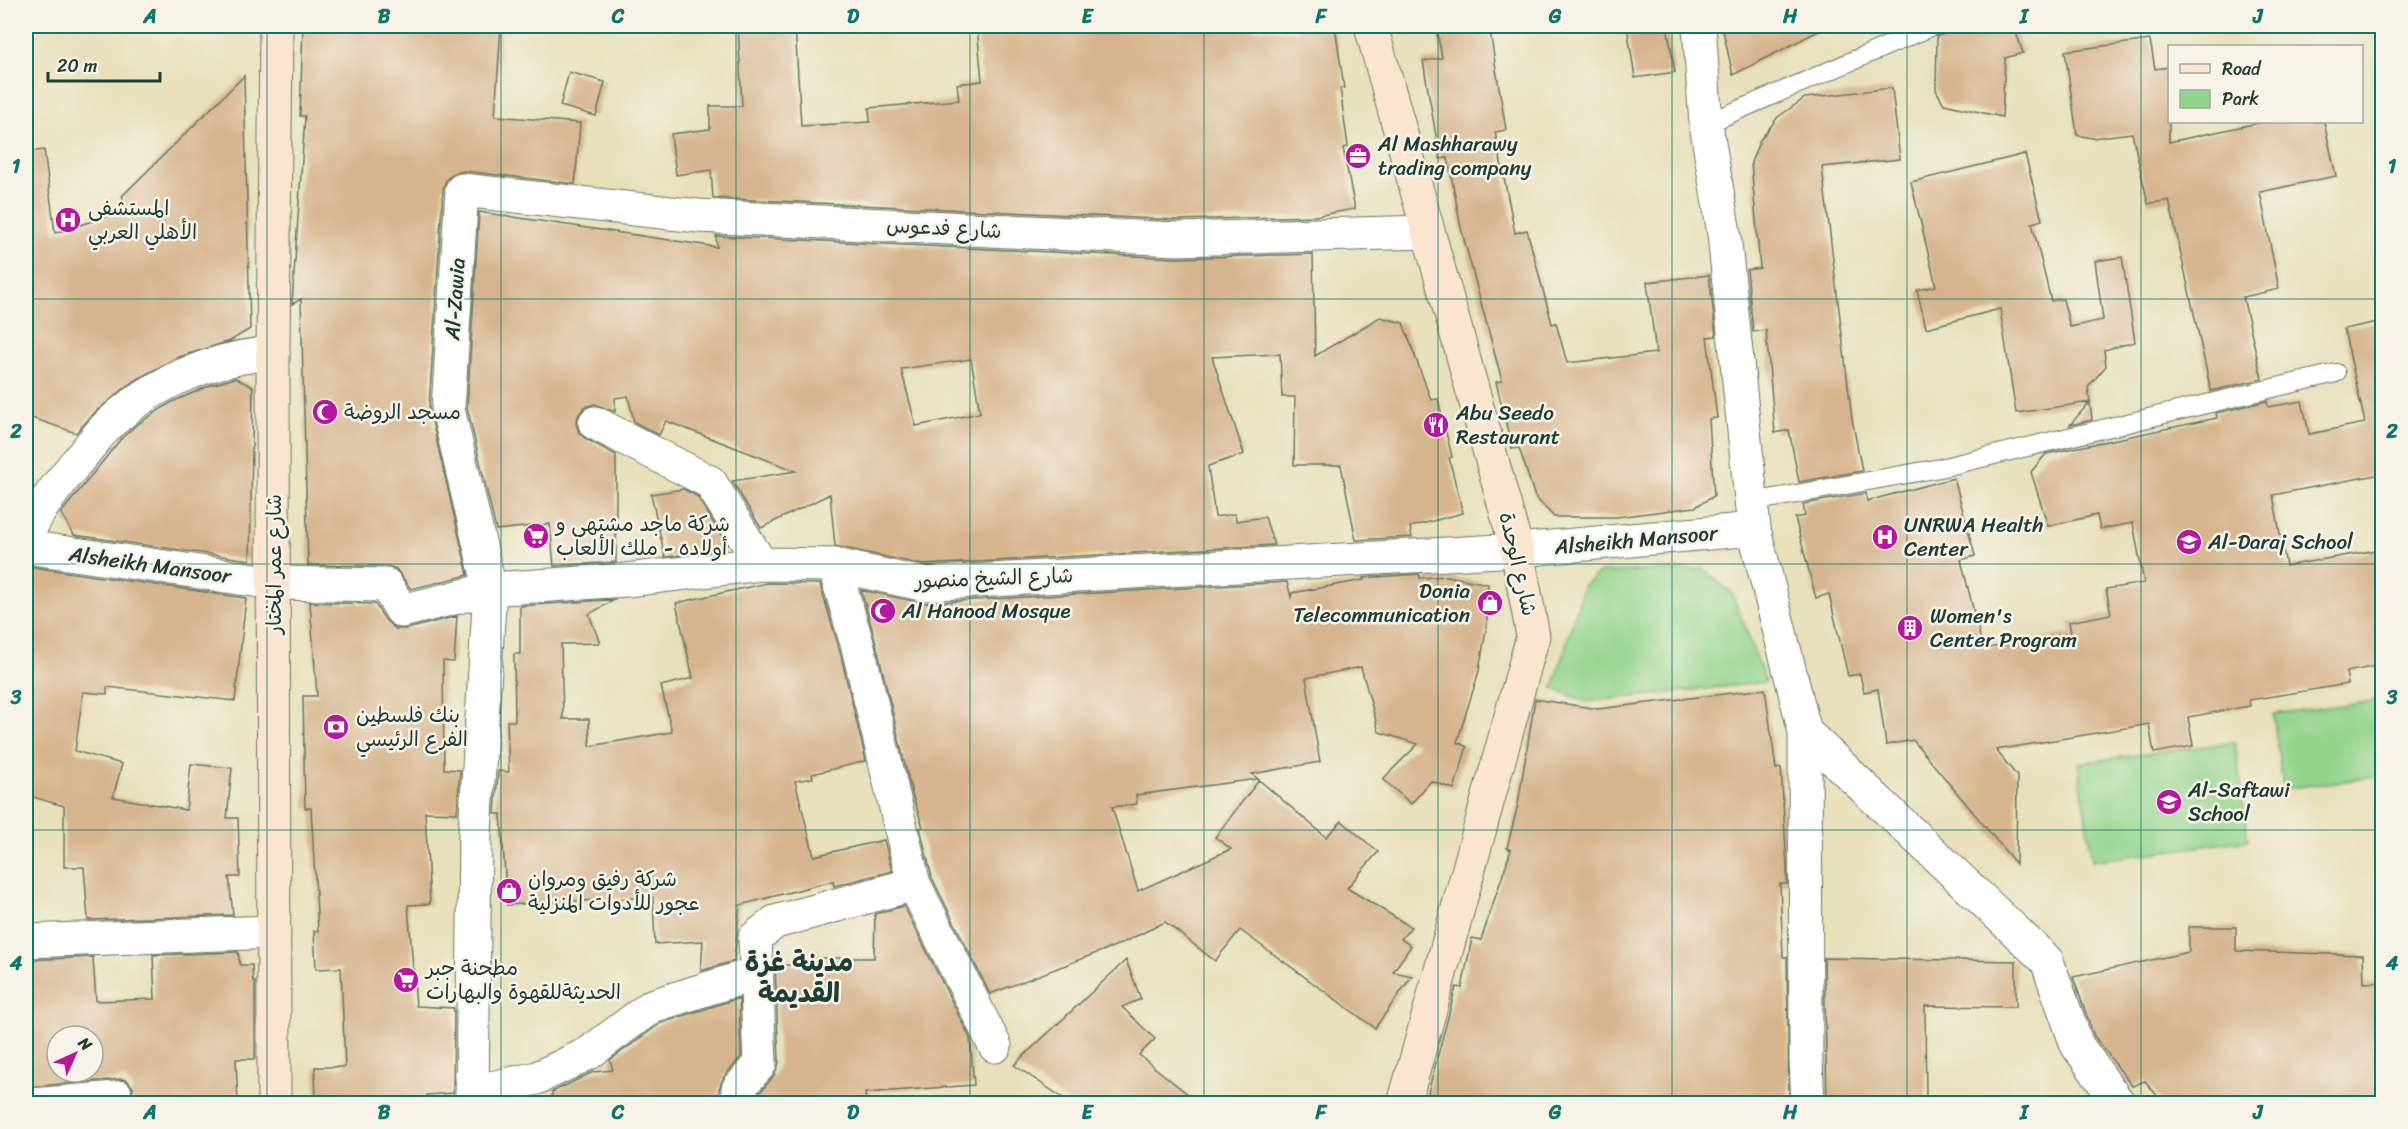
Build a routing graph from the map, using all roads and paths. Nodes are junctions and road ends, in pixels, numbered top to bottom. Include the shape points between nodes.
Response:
1 (276, 26) edge
2 (1371, 26) edge
3 (1700, 26) edge
4 (1933, 26) edge
5 (1706, 124) junction
6 (462, 190) joint
7 (1427, 232) junction
8 (273, 353) junction
9 (2336, 373) dead end
10 (595, 423) dead end
11 (1753, 515) junction
12 (26, 538) edge
13 (26, 547) edge
14 (1517, 550) junction
15 (761, 564) junction
16 (834, 565) junction
17 (274, 583) junction
18 (490, 589) junction
19 (1805, 732) junction
20 (914, 884) junction
21 (273, 932) junction
22 (26, 941) edge
23 (757, 973) junction
24 (995, 1046) dead end
25 (122, 1090) dead end
26 (26, 1098) edge
27 (472, 1098) edge
28 (274, 1104) edge
29 (738, 1104) edge
30 (1404, 1104) edge
31 (1808, 1104) edge
32 (2119, 1104) edge

1 - 8 main road, شارع عمر المختار
2 - 7 main road, شارع الوحدة
3 - 5 street
4 - 5 lane
5 - 11 street via 1724,234
6 - 7 street, شارع فدعوس via 698,216 1165,238
6 - 18 street, Al-Zawia via 448,409
7 - 14 main road, شارع الوحدة
8 - 12 street via 217,362 162,386 132,405 106,428 44,501
8 - 17 main road, شارع عمر المختار
9 - 11 lane
10 - 15 street via 710,482
11 - 14 street, Alsheikh Mansoor
11 - 19 street
13 - 17 street, Alsheikh Mansoor
14 - 16 street, شارع الشيخ منصور via 922,584
14 - 30 main road, شارع الوحدة via 1533,636
15 - 16 street, شارع الشيخ منصور
15 - 18 street, شارع الشيخ منصور via 627,580
16 - 20 street via 858,647
17 - 18 street, شارع الشيخ منصور via 386,585 402,611
17 - 21 main road, شارع عمر المختار
18 - 27 street, Al-Zawia via 475,832
19 - 31 street
19 - 32 street via 2047,962 2076,1045
20 - 23 street via 775,922 755,938
20 - 24 street
21 - 22 street
21 - 28 main road, شارع عمر المختار
23 - 27 street via 652,1006 590,1053 537,1078
23 - 29 street via 760,1064 738,1089
25 - 26 lane

